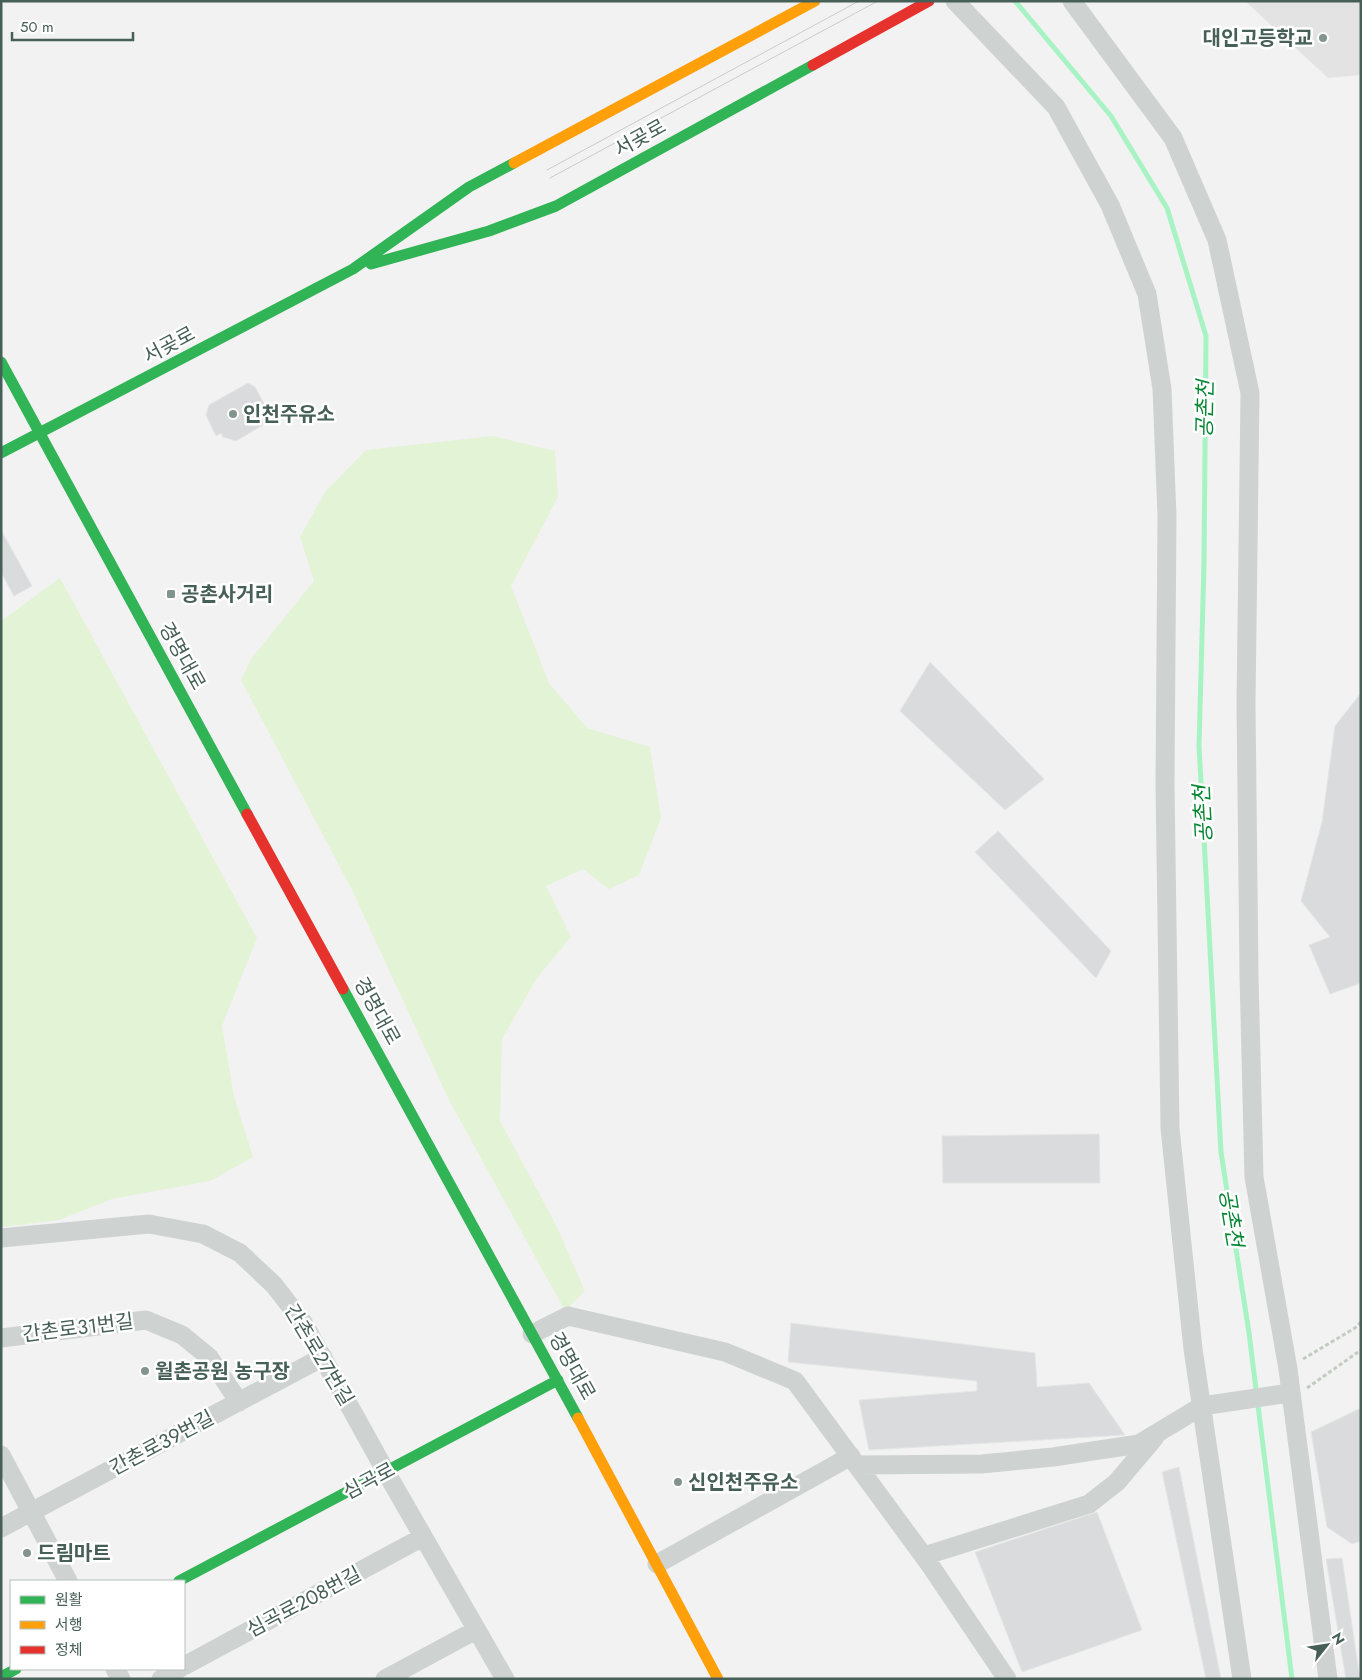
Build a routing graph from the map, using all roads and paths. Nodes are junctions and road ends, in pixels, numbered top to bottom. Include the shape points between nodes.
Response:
1 (815, 1) edge
2 (929, 1) edge
3 (955, 1) edge
4 (1072, 1) edge
5 (445, 231) dead end
6 (372, 255) junction
7 (353, 269) junction
8 (1, 362) edge
9 (39, 434) junction
10 (1, 453) edge
11 (1, 1238) edge
12 (1361, 1322) edge
13 (532, 1334) junction
14 (1, 1338) edge
15 (1361, 1350) edge
16 (323, 1357) junction
17 (1288, 1369) junction
18 (558, 1380) junction
19 (1284, 1394) junction
20 (239, 1402) junction
21 (1206, 1405) junction
22 (1161, 1430) junction
23 (1, 1455) edge
24 (854, 1460) junction
25 (386, 1472) junction
26 (31, 1512) junction
27 (1, 1528) edge
28 (423, 1537) junction
29 (924, 1556) junction
30 (656, 1564) junction
31 (67, 1580) edge
32 (181, 1580) edge
33 (476, 1630) junction
34 (185, 1666) edge
35 (14, 1670) edge
36 (1, 1677) edge
37 (385, 1679) edge
38 (504, 1679) edge
39 (718, 1679) edge
40 (1007, 1679) edge
41 (1242, 1679) edge
42 (1328, 1679) edge

1 - 6 street, 서곶로 via 469,187
2 - 7 street, 서곶로 via 556,206 489,231
3 - 21 street via 1056,107 1110,205 1147,294 1162,389 1167,516 1170,1128 1192,1339
4 - 17 street via 1173,138 1217,240 1250,393 1246,704 1254,1177
5 - 6 street, 서곶로
6 - 7 street, 서곶로
7 - 9 street, 서곶로
8 - 9 street, 경명대로
9 - 10 street, 서곶로
9 - 13 street, 경명대로
11 - 16 street, 간촌로27번길 via 149,1224 204,1234 240,1254 274,1285 304,1324
12 - 17 path
13 - 18 street, 경명대로
13 - 24 street via 568,1316 725,1352 795,1381
14 - 20 street, 간촌로31번길 via 146,1320 182,1335 209,1357
15 - 19 path via 1303,1391
16 - 20 street, 간촌로39번길
16 - 25 street, 간촌로27번길
17 - 19 street
18 - 25 street, 심곡로
18 - 30 street, 경명대로
19 - 21 street
19 - 42 street
20 - 26 street, 간촌로39번길
21 - 22 street
21 - 41 street
22 - 24 street via 1139,1444 982,1464
22 - 29 street via 1117,1482 1089,1504
23 - 26 street
24 - 29 street
24 - 30 street
25 - 28 street
25 - 32 street, 심곡로
26 - 27 street, 간촌로39번길
26 - 31 street
28 - 33 street
28 - 34 street, 심곡로208번길
29 - 40 street
30 - 39 street, 경명대로
33 - 37 street
33 - 38 street
35 - 36 street

